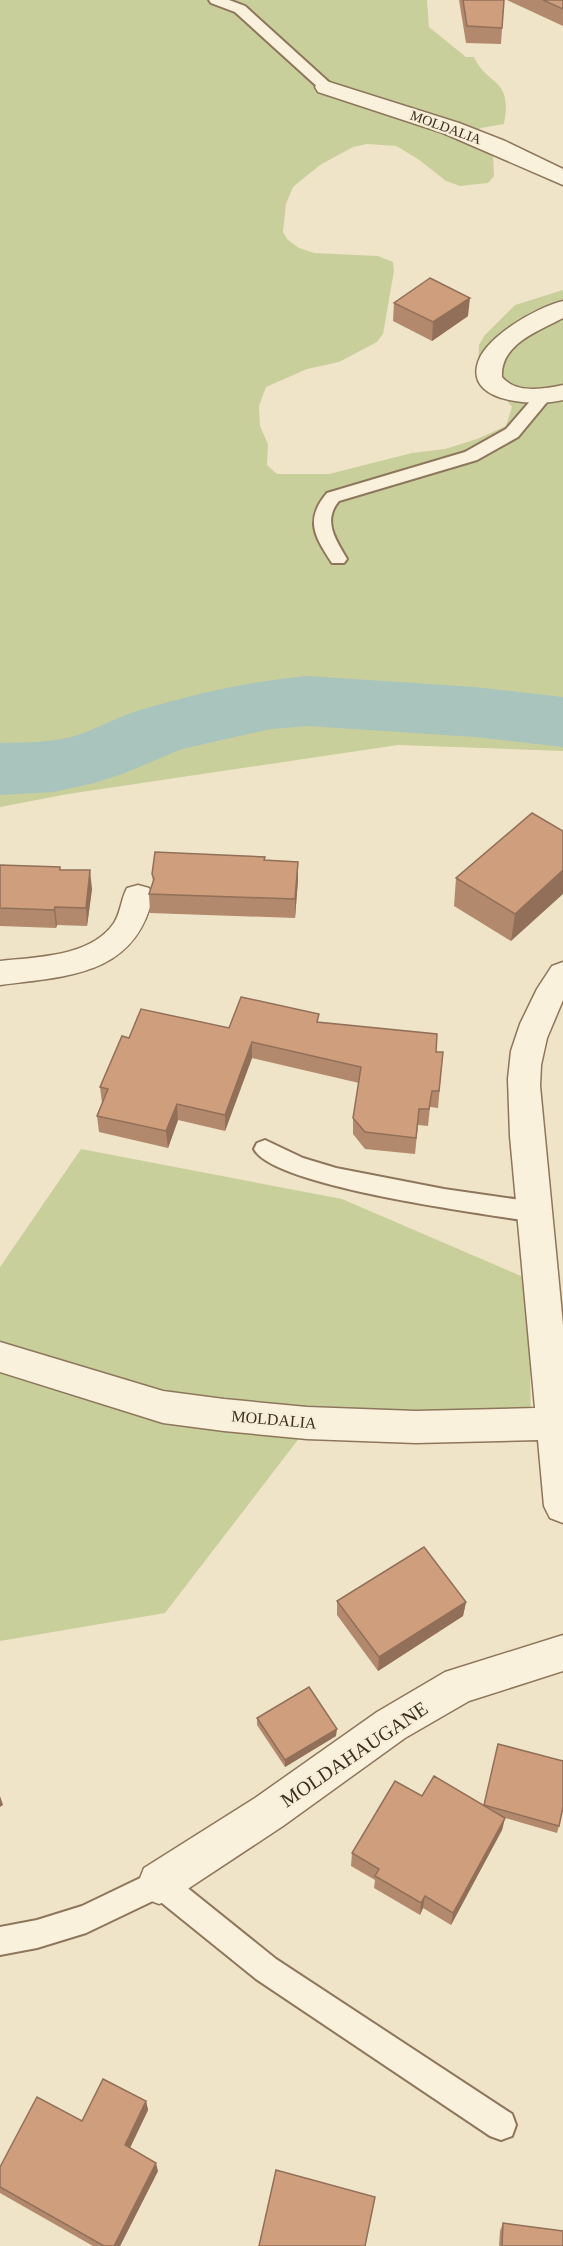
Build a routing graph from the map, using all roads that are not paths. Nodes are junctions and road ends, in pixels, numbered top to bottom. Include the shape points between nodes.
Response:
1 (216, 0) edge
2 (326, 87) joint
3 (563, 178) edge
4 (563, 308) edge
5 (554, 394) edge
6 (338, 559) dead end
7 (138, 897) dead end
8 (0, 973) edge
9 (563, 974) edge
10 (265, 1149) dead end
11 (535, 1212) junction
12 (0, 1357) edge
13 (556, 1424) junction
14 (563, 1506) edge
15 (563, 1653) edge
16 (159, 1883) junction
17 (0, 1941) edge
18 (501, 2126) dead end

1 - 2 lane via 240,9
2 - 3 street, MOLDALIA via 451,128
4 - 5 street via 497,349 490,362 492,381 501,391 515,396
5 - 6 lane via 512,433 471,456 333,497 323,507 320,522
7 - 8 street via 132,920 116,942 91,956
9 - 11 street via 551,991 532,1036 524,1077
10 - 11 lane via 296,1165 336,1177
11 - 13 street
12 - 13 street, MOLDALIA via 163,1407 224,1415 405,1427
13 - 14 street
15 - 16 street, MOLDAHAUGANE via 459,1685 391,1725 269,1812
16 - 17 lane via 86,1918
16 - 18 lane via 266,1969

